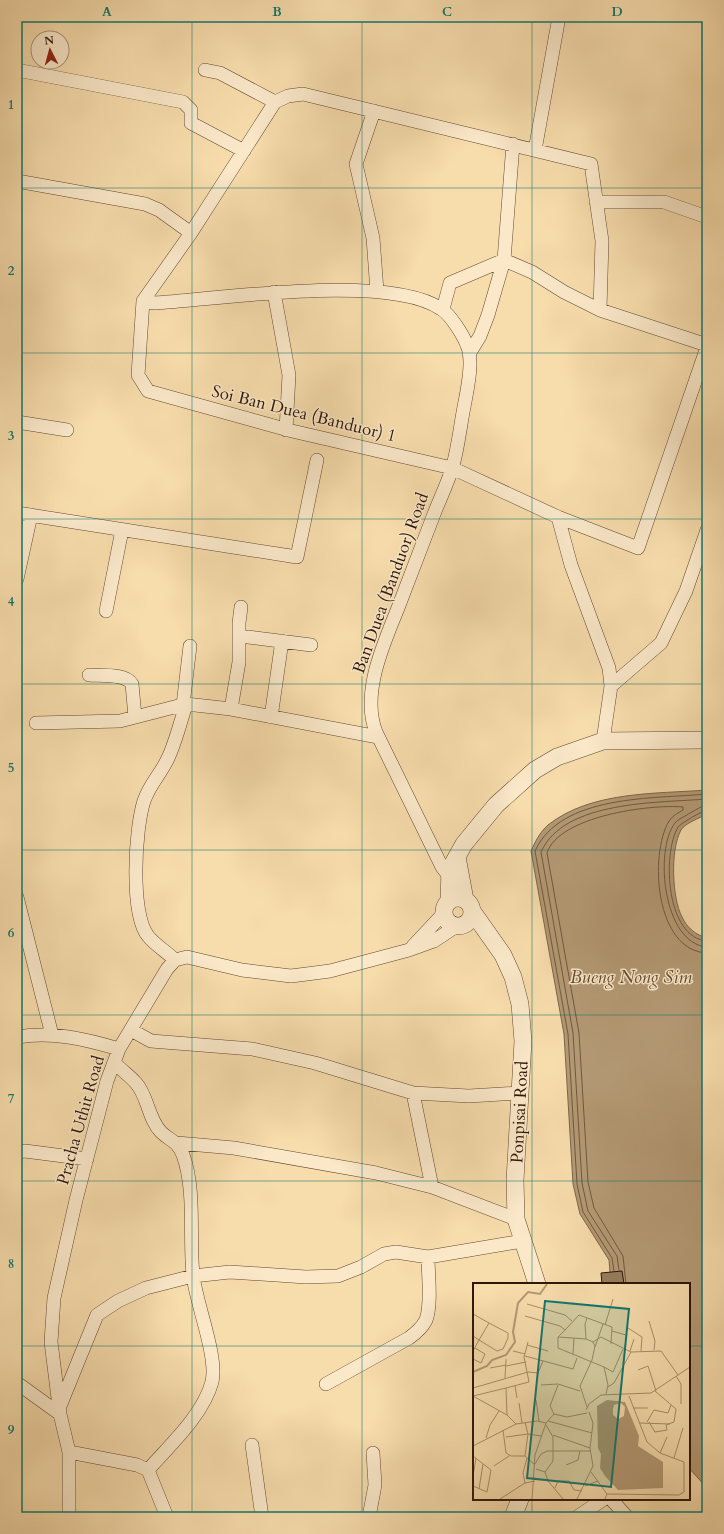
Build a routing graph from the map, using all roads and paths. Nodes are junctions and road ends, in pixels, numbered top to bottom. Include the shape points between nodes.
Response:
1 (559, 17) edge
2 (17, 70) edge
3 (205, 70) dead end
4 (275, 102) junction
5 (374, 110) junction
6 (513, 144) junction
7 (535, 150) junction
8 (244, 151) junction
9 (17, 181) edge
10 (596, 202) junction
11 (707, 217) edge
12 (191, 233) junction
13 (504, 260) junction
14 (377, 291) junction
15 (274, 292) junction
16 (143, 301) junction
17 (443, 309) junction
18 (600, 310) junction
19 (707, 346) edge
20 (469, 354) junction
21 (17, 422) edge
22 (67, 430) dead end
23 (286, 430) junction
24 (317, 460) dead end
25 (452, 468) junction
26 (17, 513) edge
27 (31, 515) junction
28 (558, 517) junction
29 (122, 530) junction
30 (707, 530) edge
31 (17, 579) edge
32 (241, 606) dead end
33 (106, 611) dead end
34 (248, 637) dead end
35 (282, 641) junction
36 (311, 645) dead end
37 (190, 646) dead end
38 (89, 675) dead end
39 (611, 686) junction
40 (185, 705) junction
41 (231, 709) junction
42 (135, 717) junction
43 (271, 717) junction
44 (36, 724) dead end
45 (378, 737) junction
46 (707, 740) edge
47 (603, 741) junction
48 (457, 857) junction
49 (449, 878) junction
50 (17, 897) edge
51 (459, 909) junction
52 (408, 950) junction
53 (176, 960) junction
54 (131, 1030) junction
55 (52, 1035) junction
56 (17, 1037) edge
57 (119, 1049) junction
58 (114, 1062) junction
59 (413, 1093) junction
60 (520, 1093) junction
61 (177, 1143) junction
62 (17, 1152) edge
63 (87, 1159) junction
64 (432, 1187) junction
65 (516, 1219) junction
66 (523, 1241) junction
67 (428, 1257) junction
68 (193, 1276) junction
69 (537, 1283) edge
70 (17, 1383) edge
71 (326, 1384) dead end
72 (59, 1411) junction
73 (252, 1445) dead end
74 (69, 1452) junction
75 (373, 1453) dead end
76 (148, 1470) junction
77 (520, 1500) edge
78 (602, 1500) edge
79 (611, 1500) edge
80 (69, 1517) edge
81 (167, 1517) edge
82 (262, 1517) edge
83 (369, 1517) edge
84 (513, 1517) edge
85 (577, 1517) edge
86 (627, 1517) edge

1 - 7 street
2 - 8 street via 183,102 191,110 191,123
3 - 4 street via 220,73
4 - 5 street via 288,96 303,94
4 - 8 street
5 - 6 street
5 - 14 street via 356,164 373,238
6 - 7 street
6 - 13 street
7 - 10 street via 591,164
8 - 12 street
9 - 12 street via 145,204 159,210
10 - 11 street via 664,202
10 - 18 street via 602,241
12 - 16 street
13 - 17 street via 450,283
13 - 18 street via 532,272
13 - 20 street via 488,315 480,336
14 - 15 street
14 - 17 street via 413,297
15 - 16 street via 155,303
15 - 23 street via 289,375
16 - 23 street, Soi Ban Duea (Banduor) 1 via 138,375 148,390
17 - 20 street via 468,345
18 - 19 street
19 - 28 street, Soi Ban Duea (Banduor) 1 via 638,548
20 - 25 street, Ban Duea (Banduor) Road via 468,388
21 - 22 street
23 - 25 street, Soi Ban Duea (Banduor) 1
24 - 29 street via 297,557
25 - 28 street, Soi Ban Duea (Banduor) 1
25 - 45 street, Ban Duea (Banduor) Road via 389,630 373,682 370,700 371,719
26 - 27 street
27 - 29 street
27 - 31 street
28 - 39 street via 571,565 607,658
29 - 33 street
30 - 39 street via 686,591 661,643
32 - 41 street via 239,662
34 - 35 street
35 - 36 street
35 - 43 street
37 - 40 street
38 - 42 street via 121,677 130,681
39 - 47 street
40 - 41 street
40 - 42 street
40 - 53 street via 168,757 147,792 143,804 138,841 136,893 142,924 148,936
41 - 43 street
42 - 44 street via 120,721
43 - 45 street
45 - 49 street, Ban Duea (Banduor) Road
46 - 47 street
47 - 48 street via 557,757 535,770 496,805 464,844
48 - 49 street via 450,869
48 - 51 street
49 - 51 street
50 - 55 street
51 - 52 street
51 - 52 street via 434,941
51 - 60 street, Ponpisai Road via 494,943 513,977 520,1004 523,1041
52 - 53 street via 330,971 291,976 242,970 187,957
53 - 54 street, Pracha Uthit Road via 167,969
54 - 57 street, Pracha Uthit Road
54 - 59 street via 151,1041 252,1049 315,1063
55 - 56 street
55 - 57 street via 85,1039
57 - 58 street, Pracha Uthit Road
58 - 61 street via 137,1083 160,1131
58 - 63 street, Pracha Uthit Road
59 - 60 street via 469,1096
59 - 64 street
60 - 65 street, Ponpisai Road via 515,1180
61 - 64 street via 234,1148 376,1173
61 - 68 street via 189,1179
62 - 63 street
63 - 72 street, Pracha Uthit Road via 54,1298 51,1342
64 - 65 street
65 - 66 street, Ponpisai Road
66 - 67 street
66 - 69 street, Ponpisai Road
67 - 68 street via 396,1252 384,1254 338,1276 306,1277 230,1272
67 - 71 street via 428,1305 426,1319 419,1330
68 - 72 street via 146,1288 118,1301 97,1315
68 - 76 street via 212,1361 212,1381 207,1395 186,1428
70 - 72 street
72 - 74 street, Pracha Uthit Road
73 - 82 street
74 - 76 street via 137,1465
74 - 80 street, Pracha Uthit Road
75 - 83 street via 375,1486
76 - 81 street
77 - 84 street
78 - 85 street
79 - 86 street

